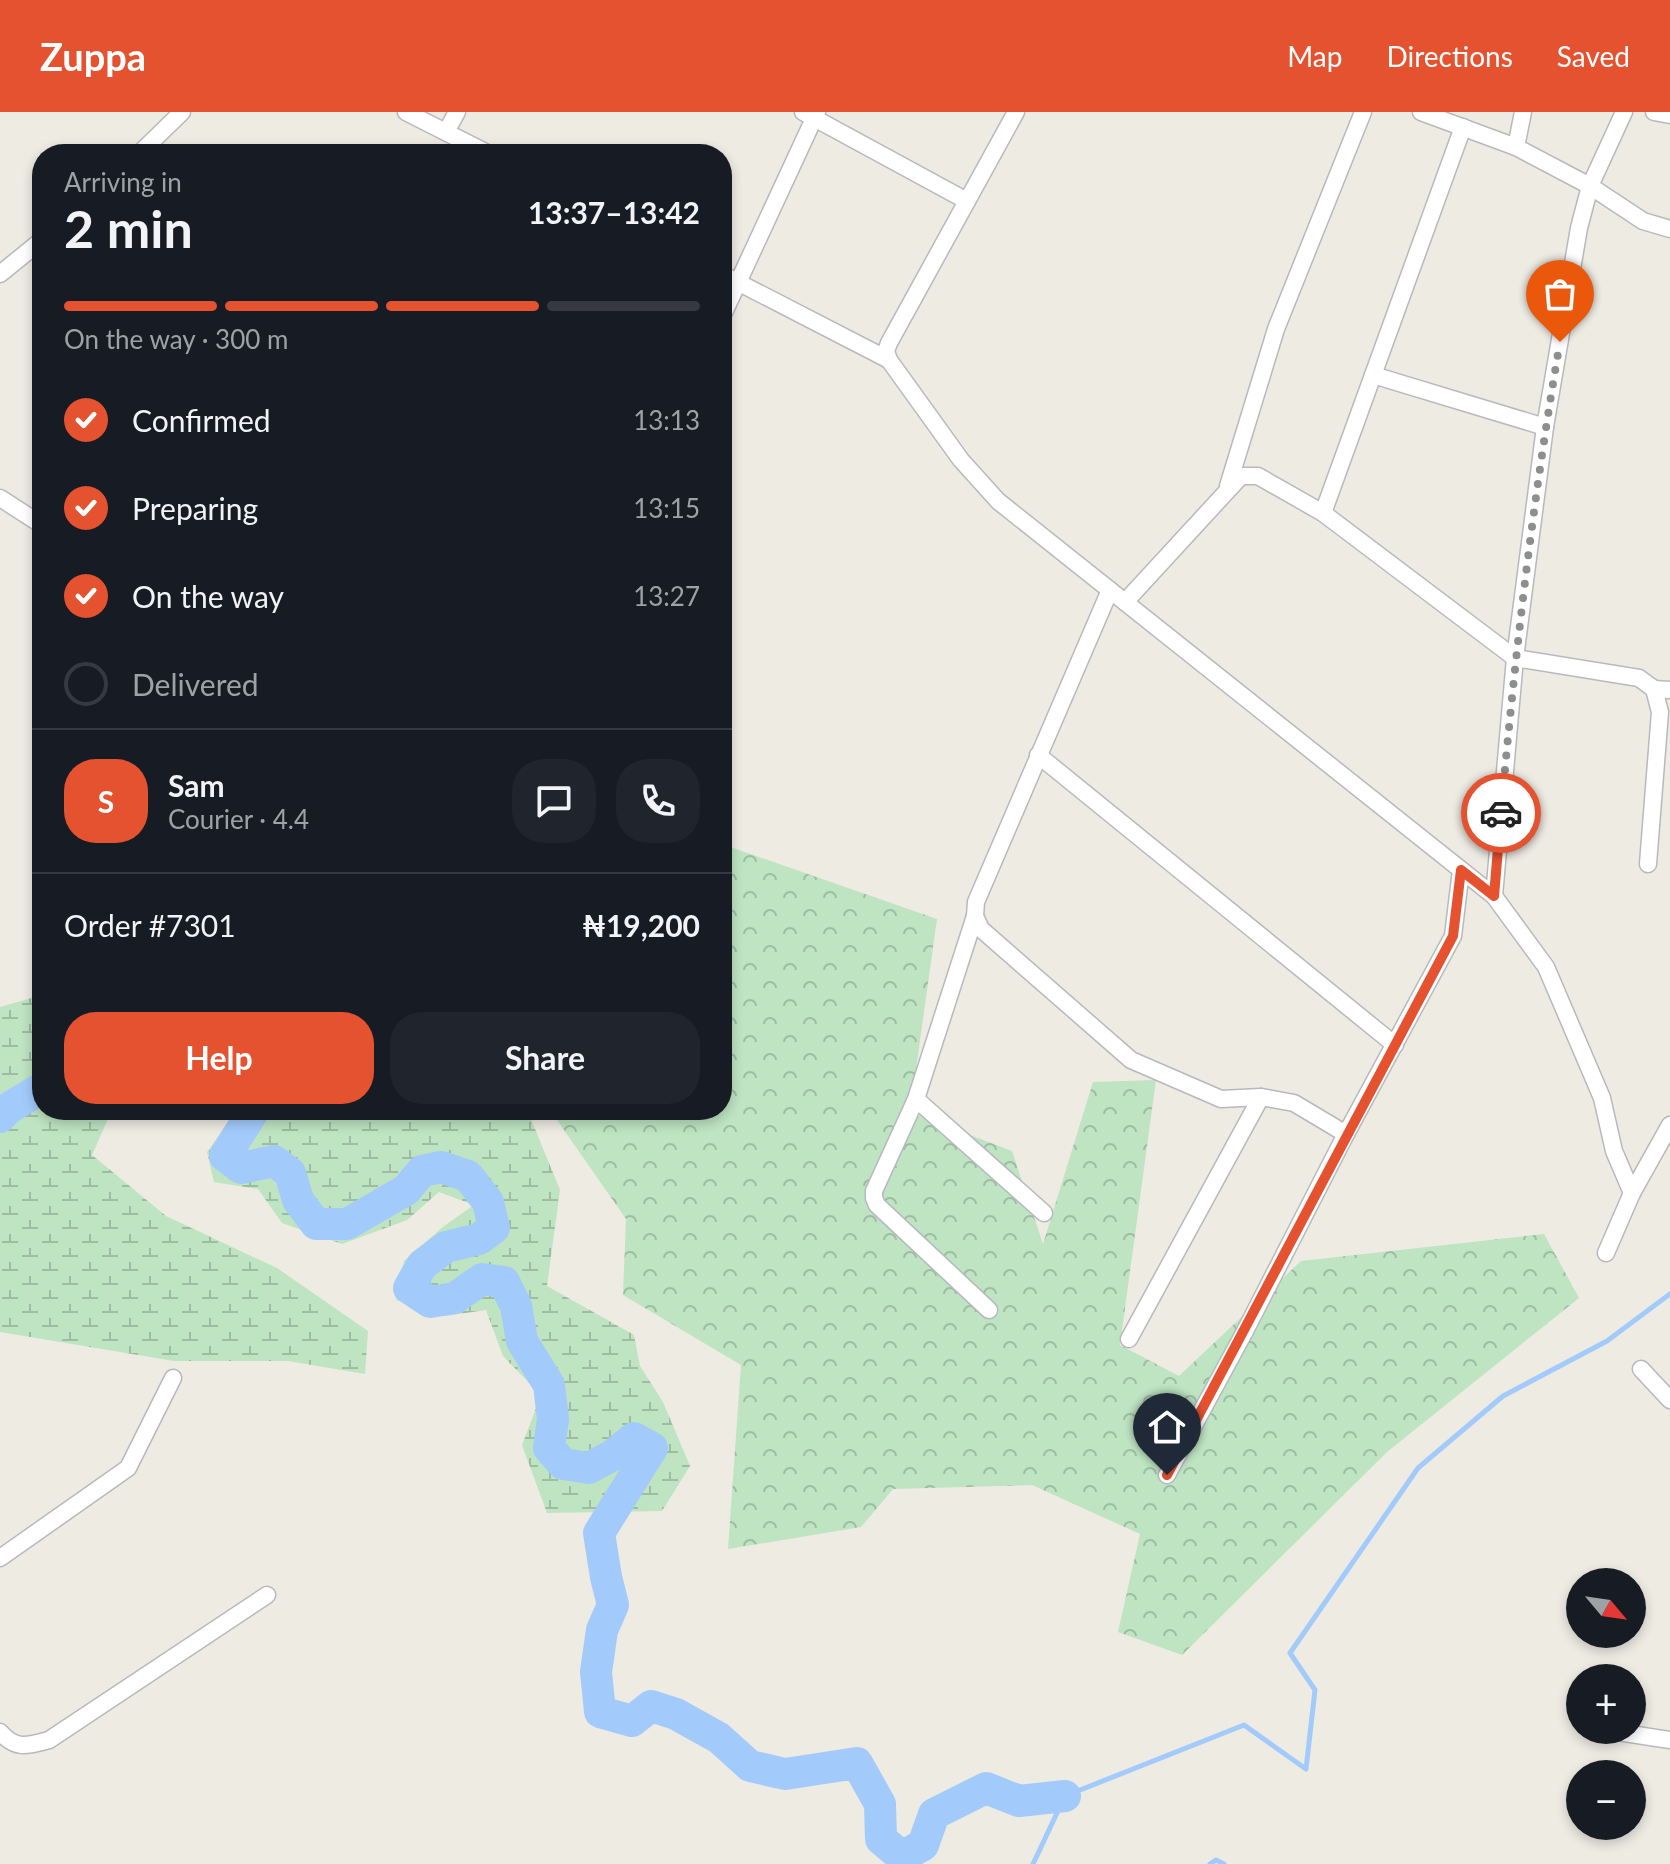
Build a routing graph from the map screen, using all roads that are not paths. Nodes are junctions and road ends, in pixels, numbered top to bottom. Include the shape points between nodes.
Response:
1 (182, 112) edge
2 (406, 112) edge
3 (457, 112) edge
4 (1016, 112) edge
5 (1363, 112) edge
6 (1421, 112) edge
7 (1523, 112) edge
8 (1624, 112) edge
9 (1654, 112) edge
10 (812, 114) edge
11 (1670, 115) edge
12 (1463, 127) junction
13 (446, 132) junction
14 (149, 144) edge
15 (469, 144) edge
16 (1516, 147) junction
17 (1590, 186) junction
18 (967, 201) junction
19 (1670, 229) edge
20 (32, 248) edge
21 (0, 274) edge
22 (732, 279) edge
23 (738, 282) junction
24 (732, 295) edge
25 (889, 360) junction
26 (1373, 375) junction
27 (1545, 427) junction
28 (1227, 491) junction
29 (0, 498) edge
30 (1323, 513) junction
31 (32, 519) edge
32 (1110, 590) junction
33 (1125, 602) junction
34 (1515, 658) junction
35 (1662, 690) edge
36 (1038, 755) junction
37 (1648, 864) dead end
38 (1461, 870) junction
39 (1494, 896) junction
40 (975, 916) junction
41 (1395, 1045) junction
42 (1261, 1097) junction
43 (916, 1099) junction
44 (1670, 1125) edge
45 (1346, 1134) junction
46 (1632, 1193) junction
47 (1044, 1213) dead end
48 (1606, 1253) dead end
49 (989, 1310) dead end
50 (1129, 1339) dead end
51 (1641, 1369) dead end
52 (173, 1378) dead end
53 (1670, 1400) edge
54 (1167, 1475) dead end
55 (0, 1558) edge
56 (267, 1595) dead end
57 (0, 1732) edge
58 (1646, 1736) edge
59 (1670, 1740) edge

1 - 14 street
2 - 13 street
3 - 13 street
4 - 18 street
5 - 28 street via 1276,329
6 - 12 street
7 - 16 street
8 - 17 street
9 - 11 street
10 - 18 street
10 - 23 street
12 - 16 street
12 - 26 street
13 - 15 street
16 - 17 street
17 - 19 street via 1643,221
17 - 27 street
18 - 25 street via 889,343
20 - 21 street
22 - 23 street
23 - 24 street
23 - 25 street
25 - 32 street via 961,460 998,501
26 - 27 street
26 - 30 street
27 - 34 street
28 - 30 street via 1241,476 1258,476
28 - 33 street
29 - 31 street
30 - 34 street
32 - 33 street
32 - 36 street
33 - 38 street
34 - 35 street via 1639,678
34 - 39 street
35 - 37 street
36 - 40 street via 976,902
36 - 41 street
38 - 39 street
38 - 41 street via 1453,936
39 - 46 street via 1546,967 1602,1098 1614,1151
40 - 42 street via 981,929 1131,1060 1221,1099
40 - 43 street
41 - 45 street
42 - 45 street via 1294,1103
42 - 50 street
43 - 47 street
43 - 49 street via 874,1198
44 - 46 street
45 - 54 street
46 - 48 street
51 - 53 street
52 - 55 street via 128,1468
56 - 57 street via 49,1740 27,1746 9,1743
58 - 59 street

